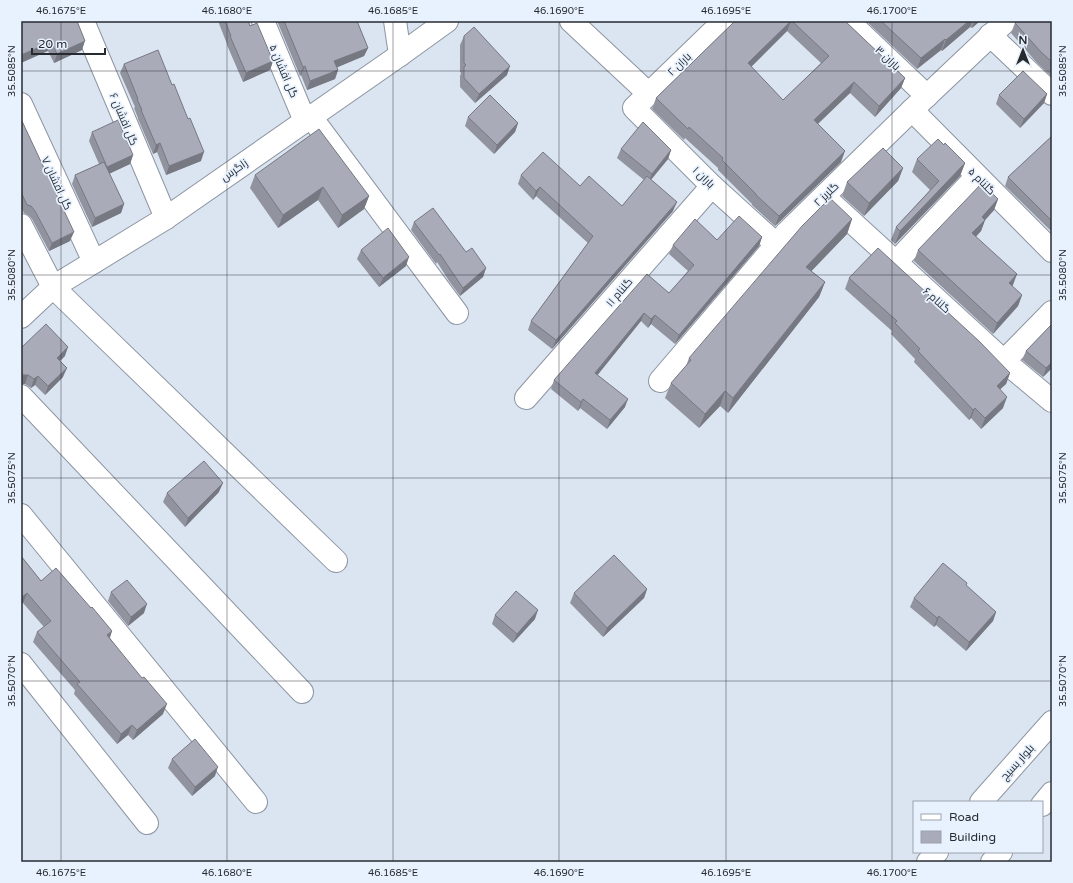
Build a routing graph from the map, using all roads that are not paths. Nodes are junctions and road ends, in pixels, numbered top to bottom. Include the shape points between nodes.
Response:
1 (83, 21) edge
2 (263, 21) edge
3 (394, 21) edge
4 (447, 21) edge
5 (571, 21) edge
6 (724, 21) edge
7 (848, 21) edge
8 (1006, 21) edge
9 (990, 35) junction
10 (400, 55) junction
11 (1052, 94) edge
12 (641, 101) junction
13 (920, 103) junction
14 (21, 104) edge
15 (308, 119) junction
16 (977, 176) junction
17 (712, 186) junction
18 (824, 196) junction
19 (166, 218) junction
20 (21, 225) edge
21 (776, 244) junction
22 (1052, 251) edge
23 (94, 262) junction
24 (896, 262) junction
25 (53, 287) junction
26 (1052, 312) edge
27 (457, 313) dead end
28 (21, 317) edge
29 (1004, 361) junction
30 (660, 381) dead end
31 (21, 396) edge
32 (526, 398) dead end
33 (1052, 401) edge
34 (21, 515) edge
35 (336, 561) dead end
36 (21, 664) edge
37 (302, 692) dead end
38 (1052, 722) edge
39 (1052, 793) edge
40 (983, 801) edge
41 (256, 802) dead end
42 (1043, 804) edge
43 (147, 823) dead end
44 (936, 853) edge
45 (1000, 853) edge
46 (928, 862) edge
47 (992, 862) edge

1 - 19 street, گل افشان ۶
2 - 15 street, گل افشان ۵
3 - 10 street
4 - 10 street, زاگرس
5 - 12 street, باران ۱
6 - 12 street, باران ۲
7 - 13 street, باران ۳
8 - 9 street, گلریز ۲
9 - 11 street
9 - 13 street, گلریز ۲
10 - 15 street, زاگرس
12 - 17 street, باران ۱
13 - 16 street, گلنام ۵
13 - 18 street, گلریز ۲
14 - 23 street, گل افشان ۷
15 - 19 street, زاگرس
15 - 27 street, گل افشان ۵
16 - 22 street, گلنام ۵
16 - 24 street
17 - 21 street, باران ۱
17 - 32 street, گلنام ۱۱
18 - 21 street, گلریز ۲
18 - 24 street, گلنام ۶
19 - 23 street, زاگرس
20 - 25 street
21 - 30 street, گلریز ۲
23 - 25 street, زاگرس
24 - 29 street, گلنام ۶
25 - 28 street, زاگرس
25 - 35 street
26 - 29 street
29 - 33 street, گلنام ۶
31 - 37 street
34 - 41 street
36 - 43 street
38 - 40 street, بلوار بسیج
39 - 42 street
44 - 46 street
45 - 47 street

